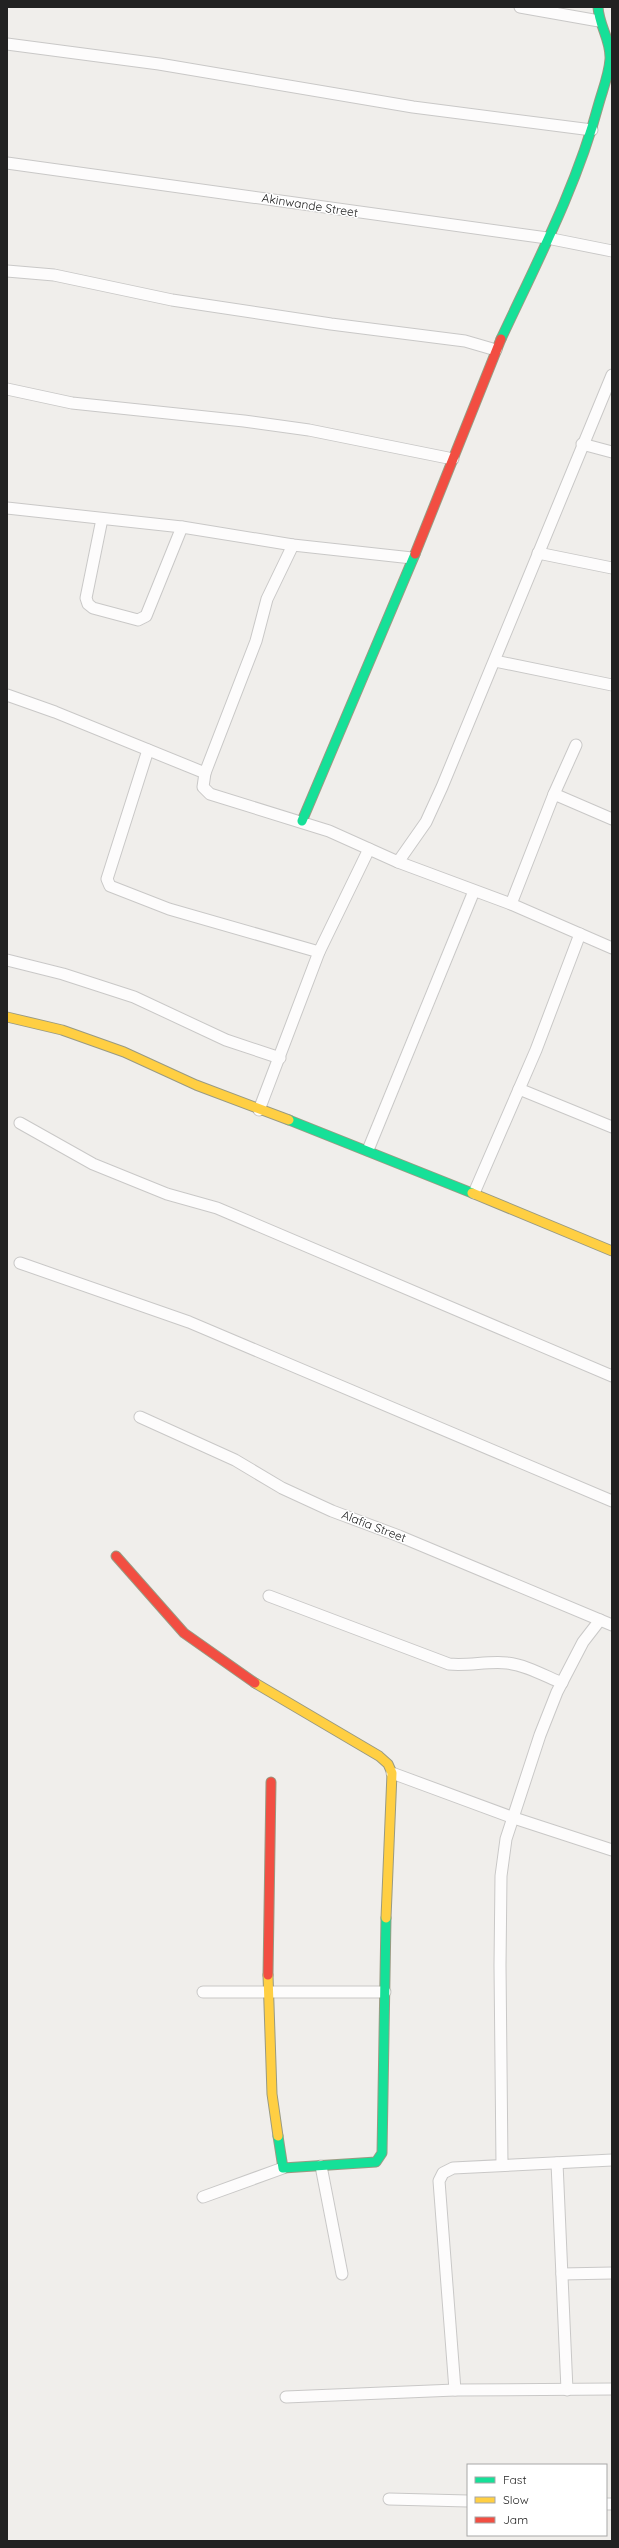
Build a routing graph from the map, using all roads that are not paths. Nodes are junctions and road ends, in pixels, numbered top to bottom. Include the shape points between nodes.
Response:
1 (520, 7) edge
2 (598, 7) edge
3 (599, 21) junction
4 (7, 44) edge
5 (592, 130) junction
6 (7, 163) edge
7 (547, 238) junction
8 (612, 251) edge
9 (7, 271) edge
10 (496, 350) junction
11 (612, 375) edge
12 (7, 389) edge
13 (582, 444) junction
14 (612, 452) edge
15 (453, 459) junction
16 (7, 508) edge
17 (102, 519) junction
18 (182, 527) junction
19 (293, 545) junction
20 (538, 553) junction
21 (412, 558) junction
22 (612, 568) edge
23 (495, 661) junction
24 (612, 685) edge
25 (7, 695) edge
26 (576, 745) dead end
27 (148, 750) junction
28 (205, 773) junction
29 (554, 794) junction
30 (612, 819) edge
31 (302, 821) junction
32 (369, 849) junction
33 (398, 862) junction
34 (474, 891) junction
35 (511, 904) junction
36 (580, 934) junction
37 (612, 948) edge
38 (319, 952) junction
39 (7, 960) edge
40 (7, 1017) edge
41 (280, 1058) junction
42 (519, 1089) junction
43 (259, 1110) junction
44 (20, 1123) dead end
45 (612, 1127) edge
46 (368, 1150) junction
47 (474, 1193) junction
48 (612, 1251) edge
49 (20, 1263) dead end
50 (612, 1376) edge
51 (140, 1417) dead end
52 (612, 1501) edge
53 (116, 1556) dead end
54 (269, 1596) dead end
55 (600, 1620) junction
56 (612, 1625) edge
57 (562, 1683) junction
58 (392, 1773) junction
59 (271, 1782) dead end
60 (514, 1818) junction
61 (612, 1850) edge
62 (203, 1992) dead end
63 (384, 1992) junction
64 (268, 1993) junction
65 (612, 2160) edge
66 (557, 2163) junction
67 (502, 2165) junction
68 (321, 2166) junction
69 (283, 2168) junction
70 (203, 2198) dead end
71 (612, 2273) edge
72 (342, 2274) dead end
73 (562, 2274) junction
74 (455, 2390) junction
75 (567, 2390) junction
76 (612, 2390) edge
77 (286, 2397) dead end
78 (389, 2499) dead end
79 (467, 2501) edge

1 - 3 street
2 - 3 street
3 - 5 street via 610,46 610,62
4 - 5 street via 159,64 413,107
5 - 7 street via 561,214
6 - 7 street, Akinwande Street
7 - 8 street, Akinwande Street
7 - 10 street
9 - 10 street via 54,275 172,300 465,341
10 - 15 street
11 - 13 street
12 - 15 street via 72,403 309,430
13 - 14 street
13 - 20 street
15 - 21 street
16 - 17 street
17 - 18 street
17 - 18 street via 86,598 88,604 93,608 138,620 146,616
18 - 19 street
19 - 21 street
19 - 28 street via 266,599 256,641
20 - 22 street
20 - 23 street
21 - 31 street
23 - 24 street
23 - 33 street via 426,822
25 - 27 street
26 - 29 street
27 - 28 street
27 - 38 street via 107,879 110,886 169,909
28 - 31 street via 203,787 210,794
29 - 30 street
29 - 35 street
31 - 32 street
32 - 33 street
32 - 38 street
33 - 34 street
34 - 35 street
34 - 46 street
35 - 36 street
36 - 37 street
36 - 42 street
38 - 41 street
39 - 41 street via 63,974 134,997 226,1040
40 - 43 street via 62,1030 124,1052
41 - 43 street
42 - 45 street
42 - 47 street
43 - 46 street
44 - 50 street via 94,1164 167,1194 217,1208
46 - 47 street
47 - 48 street
49 - 52 street via 189,1322
51 - 55 street, Alafia Street via 235,1460 282,1488 332,1511 399,1536
53 - 58 street via 184,1633 195,1642 268,1692 379,1756 388,1764
54 - 57 street via 449,1664 518,1665
55 - 56 street, Alafia Street
55 - 57 street via 583,1642
57 - 60 street via 540,1735
58 - 60 street
58 - 63 street
59 - 64 street
60 - 61 street
60 - 67 street via 506,1839 501,1876
62 - 64 street
63 - 64 street
63 - 68 street via 380,2159 376,2162
64 - 69 street via 272,2094 277,2146
65 - 66 street
66 - 67 street
66 - 73 street
67 - 74 street via 453,2168 443,2173 439,2181
68 - 69 street
68 - 72 street
69 - 70 street
71 - 73 street
73 - 75 street
74 - 75 street
74 - 77 street
75 - 76 street
78 - 79 street

